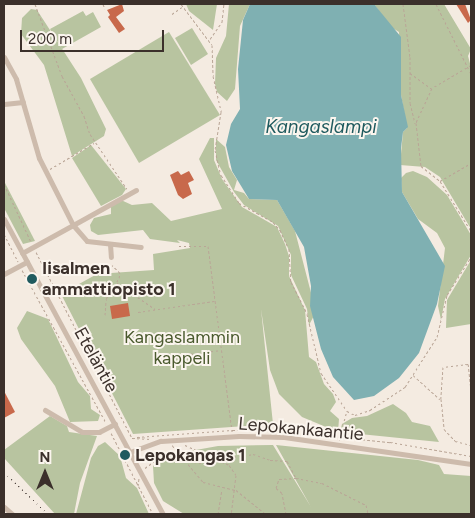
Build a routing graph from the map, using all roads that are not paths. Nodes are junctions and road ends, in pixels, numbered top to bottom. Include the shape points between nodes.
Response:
1 (4, 56) edge
2 (22, 102) junction
3 (4, 104) edge
4 (134, 192) road end
5 (4, 218) edge
6 (73, 225) junction
7 (110, 244) junction
8 (142, 247) dead end
9 (22, 253) junction
10 (111, 257) dead end
11 (27, 262) junction
12 (4, 274) edge
13 (44, 410) dead end
14 (115, 424) junction
15 (130, 452) junction
16 (471, 464) edge
17 (4, 507) edge
18 (12, 514) edge
19 (163, 514) edge

1 - 2 street via 13,71
2 - 3 street
2 - 6 street via 39,158
4 - 6 street
5 - 9 street, Eteläntie
6 - 7 street via 87,242
6 - 9 street
7 - 8 street
7 - 10 street
9 - 11 street, Eteläntie
11 - 12 street
11 - 14 street, Eteläntie
13 - 14 street via 82,432 93,433
14 - 15 street, Eteläntie
15 - 16 street, Lepokankaantie via 161,441 233,436 338,443
15 - 19 street, Eteläntie
17 - 18 street

